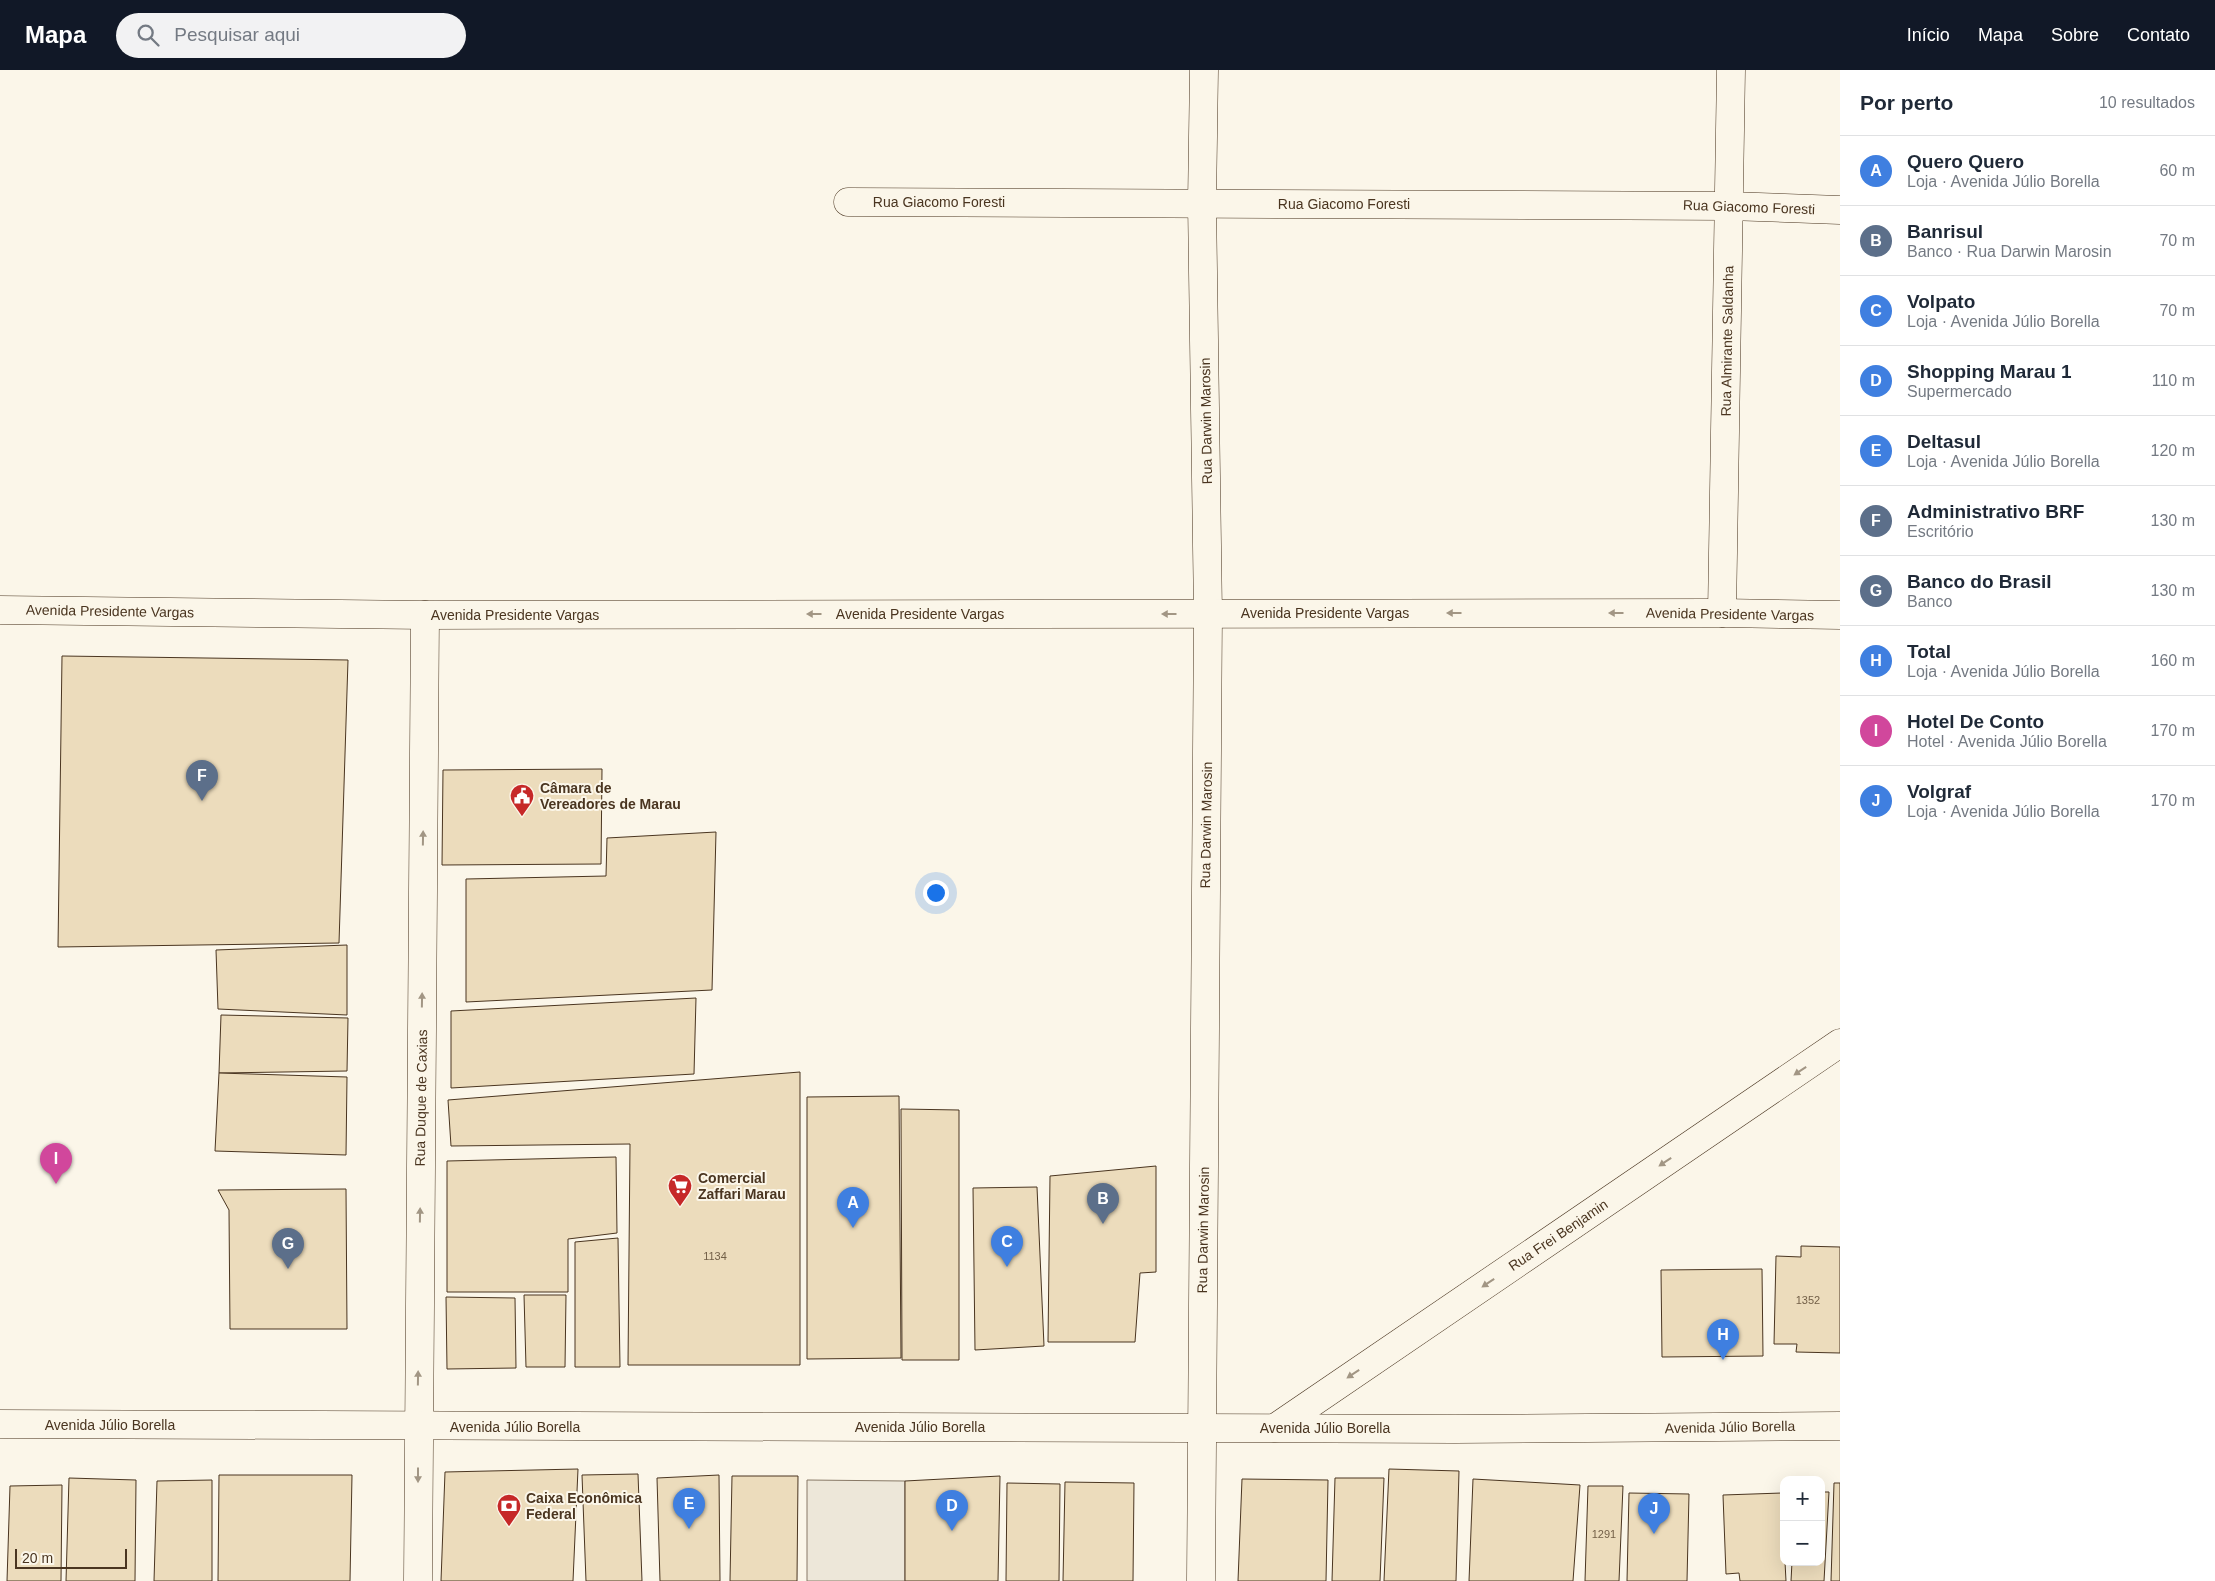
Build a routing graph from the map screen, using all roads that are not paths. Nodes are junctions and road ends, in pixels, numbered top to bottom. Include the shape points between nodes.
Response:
1 (1204, 70) edge
2 (1731, 70) edge
3 (848, 202) dead end
4 (1202, 203) junction
5 (1729, 206) junction
6 (1840, 210) edge
7 (0, 610) edge
8 (1722, 613) junction
9 (1208, 614) junction
10 (425, 615) junction
11 (1840, 615) edge
12 (1840, 1044) edge
13 (0, 1424) edge
14 (418, 1426) junction
15 (1840, 1426) edge
16 (1201, 1428) junction
17 (1275, 1428) junction
18 (418, 1581) edge
19 (1201, 1581) edge

1 - 4 street, Rua Darwin Marosin
2 - 5 street, Rua Almirante Saldanha
3 - 4 street, Rua Giacomo Foresti
4 - 5 street, Rua Giacomo Foresti
4 - 9 street, Rua Darwin Marosin
5 - 6 street, Rua Giacomo Foresti
5 - 8 street, Rua Almirante Saldanha
7 - 10 street, Avenida Presidente Vargas
8 -> 9 street, Avenida Presidente Vargas
8 - 11 street, Avenida Presidente Vargas
9 -> 10 street, Avenida Presidente Vargas
9 - 16 street, Rua Darwin Marosin
14 -> 10 street, Rua Duque de Caxias
12 -> 17 street, Rua Frei Benjamin
13 - 14 street, Avenida Júlio Borella
14 - 16 street, Avenida Júlio Borella
14 -> 18 street, Rua Duque de Caxias
15 - 17 street, Avenida Júlio Borella
16 - 17 street, Avenida Júlio Borella
16 - 19 street, Rua Darwin Marosin

